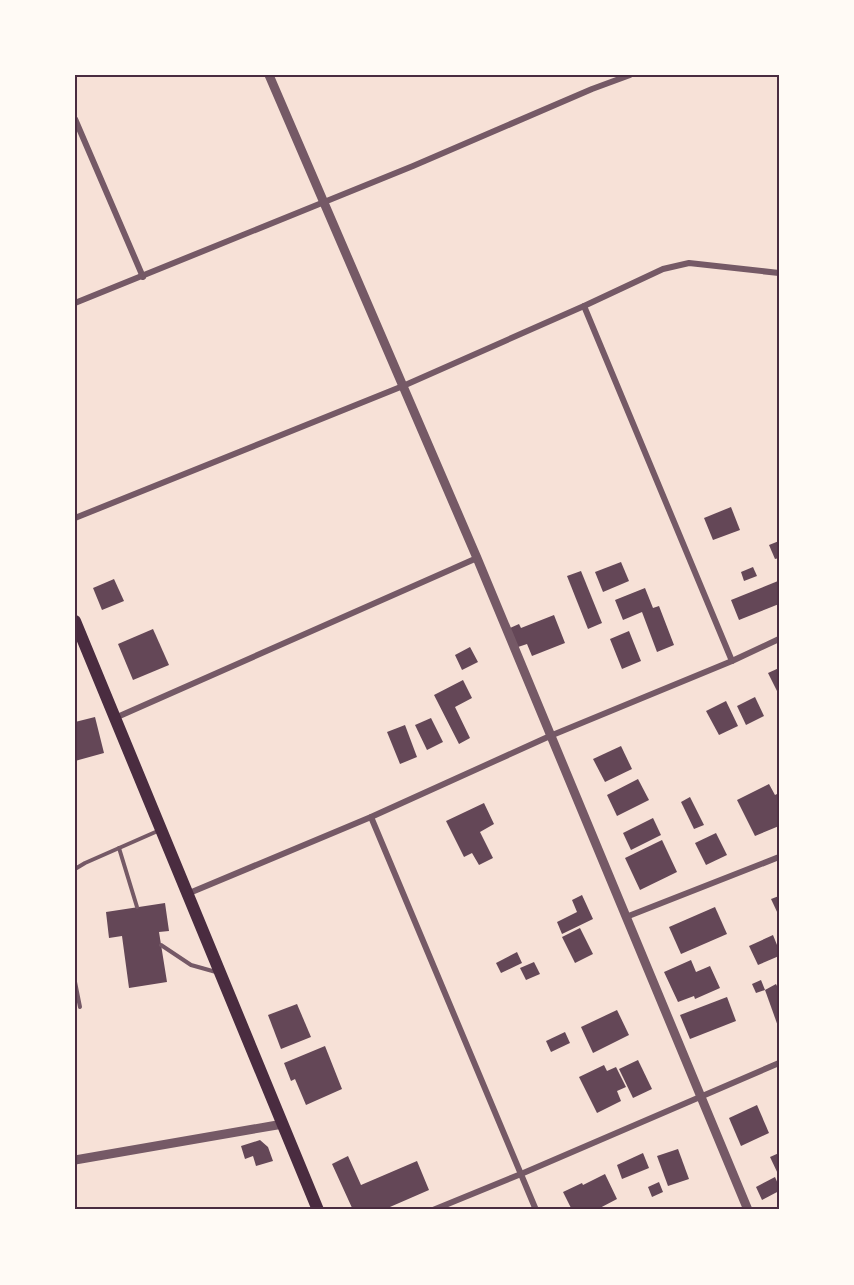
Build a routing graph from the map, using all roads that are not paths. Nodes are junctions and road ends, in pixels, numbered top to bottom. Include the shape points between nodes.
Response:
1 (269, 75) edge
2 (630, 75) edge
3 (75, 119) edge
4 (323, 203) junction
5 (779, 273) edge
6 (143, 277) junction
7 (75, 303) edge
8 (584, 306) junction
9 (403, 386) junction
10 (75, 518) edge
11 (477, 558) junction
12 (75, 621) edge
13 (779, 639) edge
14 (732, 661) junction
15 (115, 718) junction
16 (550, 736) junction
17 (371, 817) junction
18 (160, 829) junction
19 (119, 848) junction
20 (779, 857) edge
21 (75, 869) edge
22 (187, 894) junction
23 (137, 907) dead end
24 (626, 917) junction
25 (161, 945) dead end
26 (220, 973) junction
27 (75, 982) edge
28 (81, 1007) dead end
29 (779, 1063) edge
30 (701, 1096) junction
31 (283, 1124) junction
32 (75, 1160) edge
33 (521, 1174) junction
34 (318, 1210) edge
35 (433, 1210) edge
36 (536, 1210) edge
37 (748, 1210) edge

1 - 4 street
2 - 4 street
3 - 6 street
4 - 6 street
4 - 9 street
5 - 8 street via 689,263 663,270
6 - 7 street
8 - 9 street
8 - 14 street
9 - 10 street
9 - 11 street
11 - 15 street
11 - 16 street
12 - 15 main road
13 - 14 street
14 - 16 street
15 - 18 main road
16 - 17 street
16 - 24 street
17 - 22 street
17 - 33 street
18 - 19 lane
18 - 22 main road
19 - 21 lane
19 - 23 lane
20 - 24 street
22 - 26 main road
24 - 30 street
25 - 26 lane via 191,965
26 - 31 main road
27 - 28 lane
29 - 30 street
30 - 33 street
30 - 37 street
31 - 32 street
31 - 34 main road
33 - 35 street
33 - 36 street

